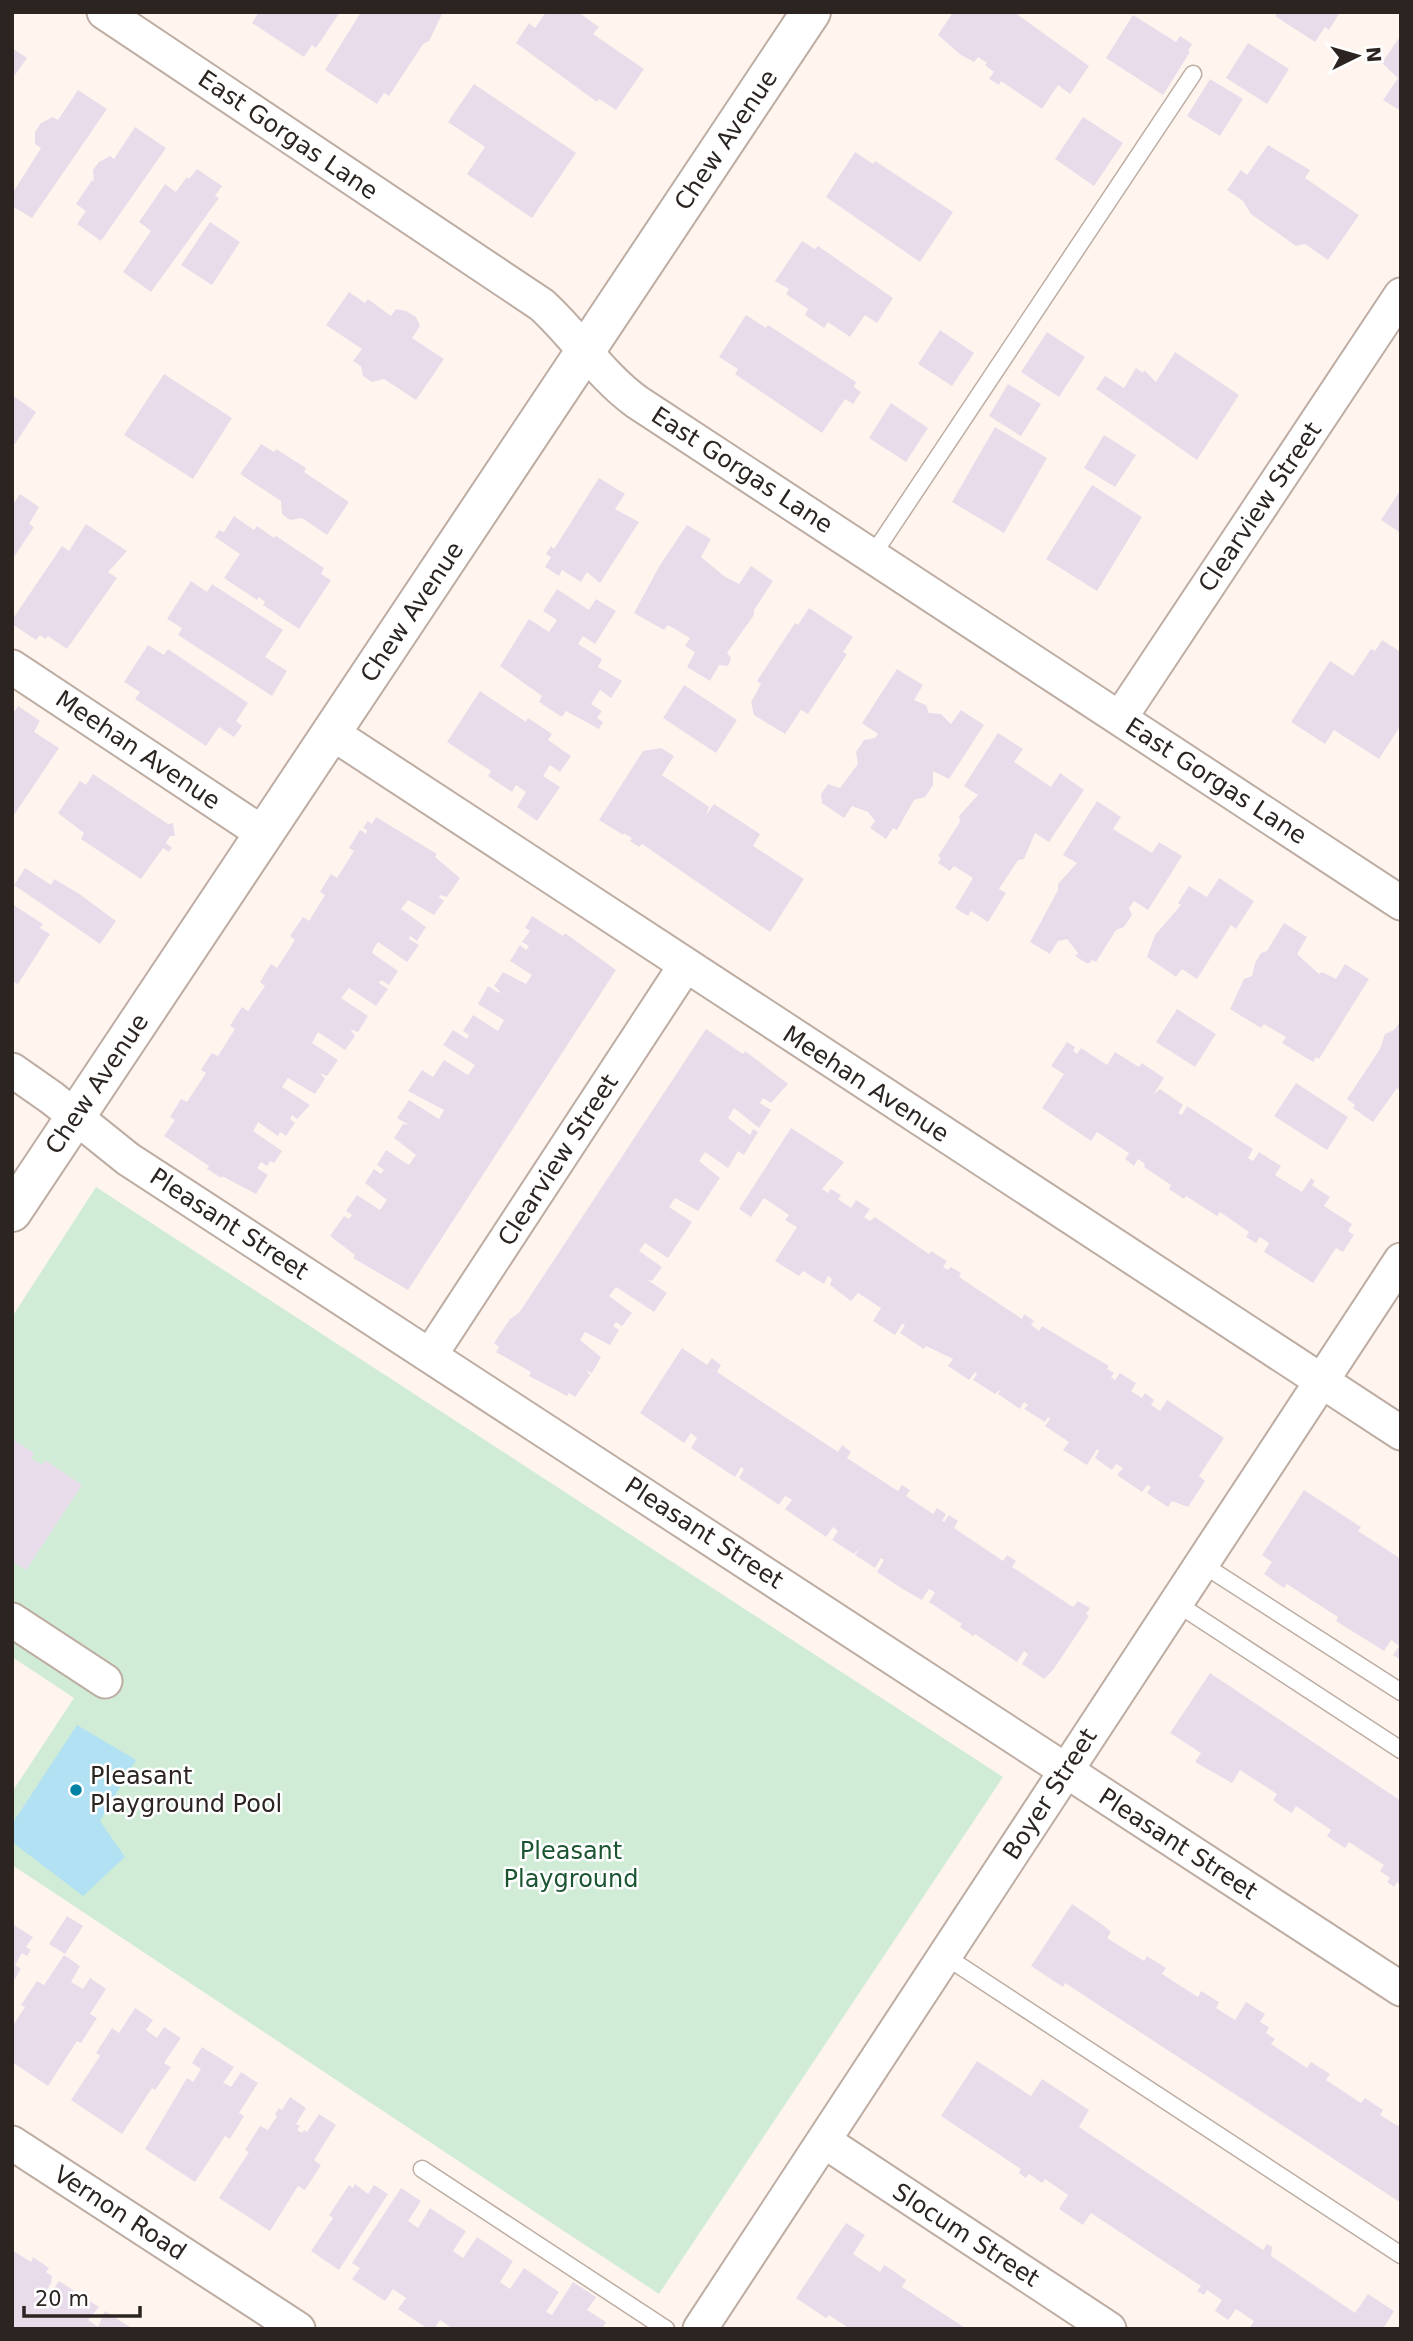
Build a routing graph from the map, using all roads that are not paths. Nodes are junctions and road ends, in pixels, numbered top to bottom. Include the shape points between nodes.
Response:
1 (104, 12) edge
2 (811, 12) edge
3 (1193, 74) dead end
4 (1401, 295) edge
5 (586, 350) junction
6 (872, 556) junction
7 (12, 667) edge
8 (1120, 718) junction
9 (332, 733) junction
10 (264, 834) junction
11 (1401, 903) edge
12 (685, 966) junction
13 (12, 1070) edge
14 (75, 1117) junction
15 (12, 1212) edge
16 (1401, 1260) edge
17 (431, 1354) junction
18 (1321, 1381) junction
19 (1401, 1433) edge
20 (1202, 1564) junction
21 (1176, 1603) junction
22 (12, 1620) edge
23 (105, 1681) dead end
24 (1401, 1692) edge
25 (1401, 1750) edge
26 (1066, 1770) junction
27 (945, 1956) junction
28 (1401, 1989) edge
29 (824, 2141) junction
30 (12, 2143) edge
31 (422, 2169) dead end
32 (1401, 2255) edge
33 (703, 2328) edge
34 (298, 2329) edge
35 (666, 2329) edge
36 (1109, 2329) edge

1 - 5 street, East Gorgas Lane via 542,304
2 - 5 street, Chew Avenue
3 - 6 lane
4 - 8 street, Clearview Street
5 - 6 street, East Gorgas Lane via 621,390
5 - 9 street, Chew Avenue
6 - 8 street, East Gorgas Lane
7 - 10 street, Meehan Avenue
8 - 11 street, East Gorgas Lane
9 - 10 street, Chew Avenue
9 - 12 street, Meehan Avenue
10 - 14 street, Chew Avenue
12 - 17 street, Clearview Street
12 - 18 street, Meehan Avenue
13 - 14 street, Pleasant Street
14 - 15 street, Chew Avenue
14 - 17 street, Pleasant Street via 128,1159
16 - 18 street, Boyer Street
17 - 26 street, Pleasant Street
18 - 19 street, Meehan Avenue
18 - 20 street, Boyer Street
20 - 21 street, Boyer Street
20 - 24 lane
21 - 25 lane
21 - 26 street, Boyer Street
22 - 23 street
26 - 27 street, Boyer Street
26 - 28 street, Pleasant Street
27 - 29 street, Boyer Street
27 - 32 lane
29 - 33 street, Boyer Street
29 - 36 street, Slocum Street
30 - 34 street, Vernon Road
31 - 35 lane

